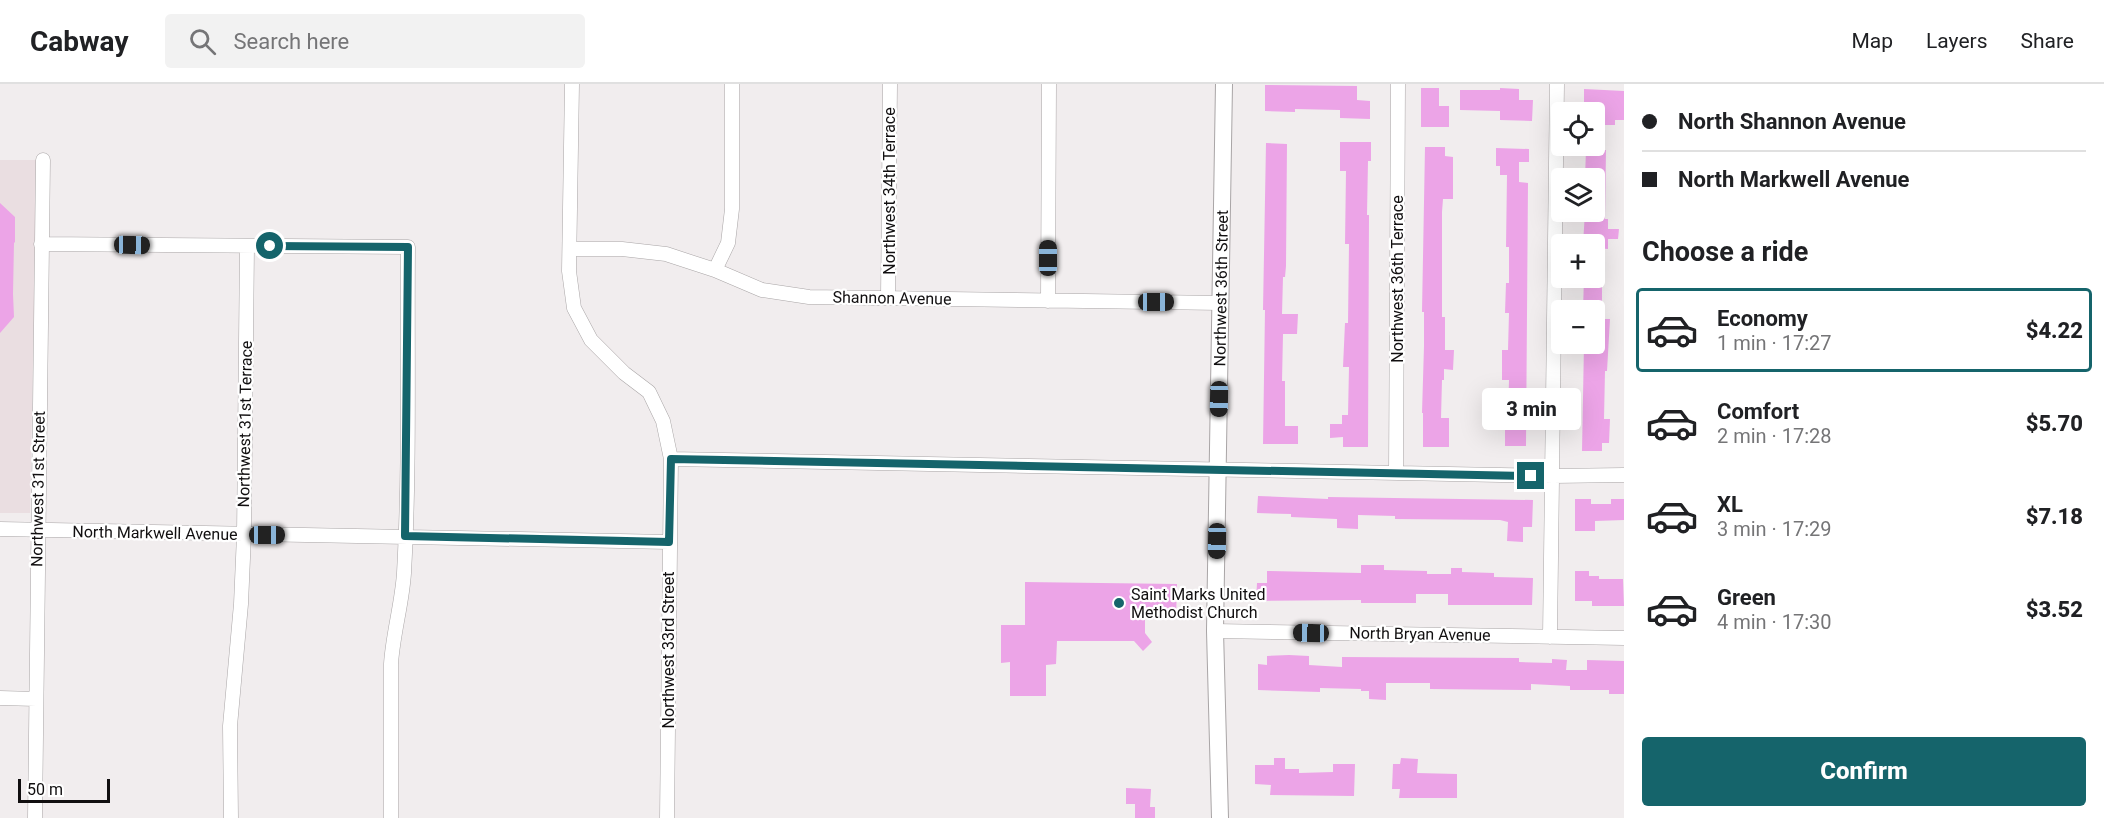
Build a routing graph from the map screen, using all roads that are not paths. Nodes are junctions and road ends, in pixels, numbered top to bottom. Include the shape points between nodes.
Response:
1 (572, 84) edge
2 (732, 84) edge
3 (890, 84) edge
4 (1049, 84) edge
5 (1224, 84) edge
6 (1398, 84) edge
7 (1557, 84) edge
8 (43, 160) dead end
9 (41, 244) junction
10 (247, 246) junction
11 (571, 249) junction
12 (715, 270) junction
13 (888, 298) junction
14 (1048, 301) junction
15 (1221, 303) junction
16 (671, 459) junction
17 (1218, 470) junction
18 (1396, 473) junction
19 (1624, 475) edge
20 (1553, 476) junction
21 (0, 530) edge
22 (37, 530) junction
23 (243, 535) junction
24 (405, 536) junction
25 (669, 542) junction
26 (1215, 631) junction
27 (1550, 637) junction
28 (1624, 638) edge
29 (0, 698) edge
30 (36, 699) junction
31 (35, 818) edge
32 (231, 818) edge
33 (391, 818) edge
34 (667, 818) edge
35 (1220, 818) edge

1 - 11 street, Northwest 33rd Street
2 - 12 street via 732,209 728,243
3 - 13 street, Northwest 34th Terrace
4 - 14 street
5 - 15 street, Northwest 36th Street
6 - 18 street, Northwest 36th Terrace
7 - 20 street
8 - 9 street, Northwest 31st Street
9 - 10 street
9 - 22 street, Northwest 31st Street
10 - 23 street, Northwest 31st Terrace
10 - 24 street via 408,247
11 - 12 street, Shannon Avenue via 666,254
11 - 16 street, Northwest 33rd Street via 569,271 574,308 591,340 649,392 663,421
12 - 13 street, Shannon Avenue via 743,284 781,294
13 - 14 street, Shannon Avenue
14 - 15 street, Shannon Avenue
15 - 17 street, Northwest 36th Street
16 - 17 street
16 - 25 street, Northwest 33rd Street
17 - 18 street
17 - 26 street, Northwest 36th Street
18 - 20 street
19 - 20 street
20 - 27 street
21 - 22 street, North Markwell Avenue
22 - 23 street, North Markwell Avenue
22 - 30 street, Northwest 31st Street
23 - 24 street, North Markwell Avenue
23 - 32 street, Northwest 31st Terrace via 230,726
24 - 25 street, North Markwell Avenue
24 - 33 street via 401,602 391,664
25 - 34 street, Northwest 33rd Street
26 - 27 street, North Bryan Avenue
26 - 35 street, Northwest 36th Street
27 - 28 street, North Bryan Avenue
29 - 30 street
30 - 31 street, Northwest 31st Street

